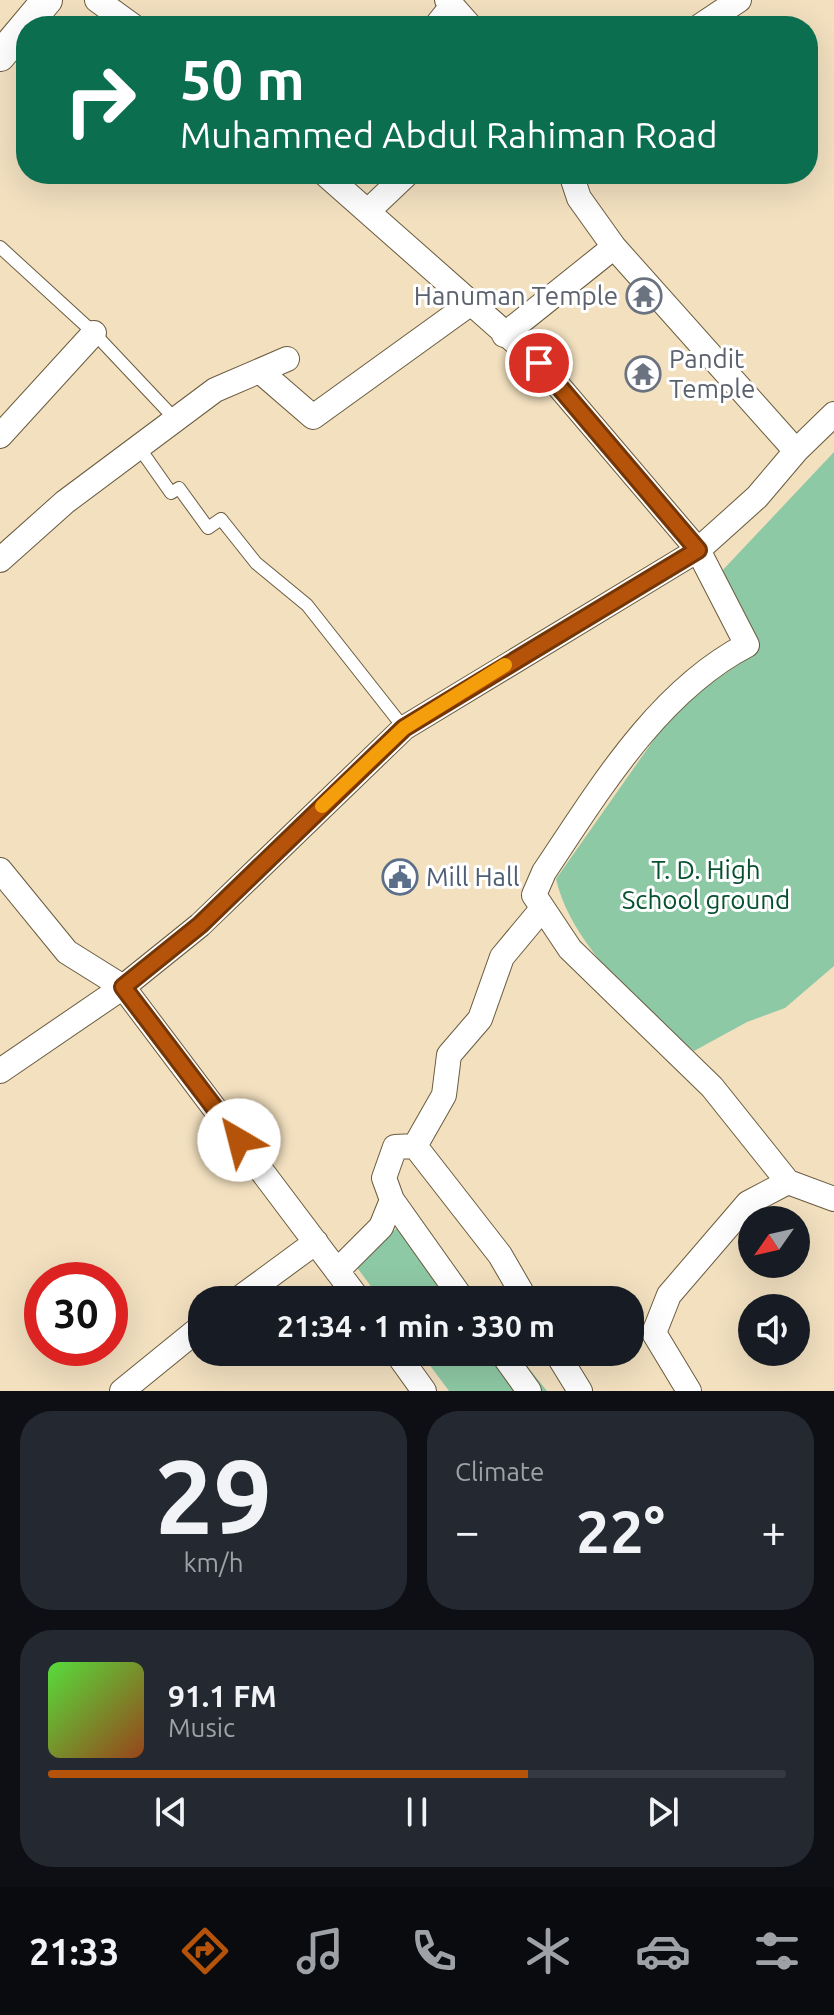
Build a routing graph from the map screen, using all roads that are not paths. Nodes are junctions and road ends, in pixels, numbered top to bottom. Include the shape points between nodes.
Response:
1 (97, 0) edge
2 (739, 0) edge
3 (119, 16) edge
4 (715, 16) edge
5 (16, 39) edge
6 (0, 56) edge
7 (337, 184) edge
8 (396, 184) edge
9 (574, 184) edge
10 (368, 211) junction
11 (0, 247) edge
12 (614, 247) junction
13 (471, 303) junction
14 (94, 333) junction
15 (504, 335) junction
16 (287, 359) dead end
17 (261, 372) junction
18 (834, 414) edge
19 (175, 419) junction
20 (4, 424) edge
21 (138, 446) junction
22 (796, 451) junction
23 (698, 550) junction
24 (0, 560) edge
25 (404, 728) junction
26 (0, 870) edge
27 (542, 909) junction
28 (123, 987) junction
29 (0, 1071) edge
30 (415, 1146) junction
31 (788, 1182) junction
32 (834, 1199) edge
33 (392, 1200) junction
34 (316, 1242) junction
35 (337, 1271) junction
36 (256, 1286) edge
37 (348, 1286) edge
38 (453, 1286) edge
39 (518, 1286) edge
40 (188, 1337) edge
41 (406, 1366) edge
42 (511, 1366) edge
43 (565, 1366) edge
44 (122, 1391) edge
45 (424, 1391) edge
46 (529, 1391) edge
47 (580, 1391) edge
48 (689, 1391) edge

1 - 3 street
2 - 4 street
5 - 6 street
7 - 10 street
8 - 10 street
9 - 12 street
10 - 13 street
11 - 14 lane
12 - 15 street
12 - 22 street
13 - 15 street
13 - 17 street via 313,417
14 - 19 lane
14 - 20 street
15 - 23 street via 539,363
16 - 17 street
17 - 19 street via 215,390
18 - 22 street
19 - 21 street
21 - 24 street
21 - 25 lane via 171,493 179,488 208,528 221,519 256,563 307,605
22 - 23 street via 757,497
23 - 25 street
23 - 27 street via 747,645 693,678 631,749 544,872 534,895
25 - 28 street via 200,925
26 - 28 street via 67,952
27 - 30 street via 502,957 480,1019 449,1055 444,1095
27 - 31 street via 570,949 712,1087
28 - 29 street
28 - 34 street
30 - 33 street via 395,1147 384,1178
30 - 39 street
31 - 32 street
31 - 48 street via 748,1203 669,1295 654,1333
33 - 35 street via 381,1227
33 - 38 street
34 - 35 street
34 - 36 street
35 - 37 street
40 - 44 street
41 - 45 street
42 - 46 street
43 - 47 street

